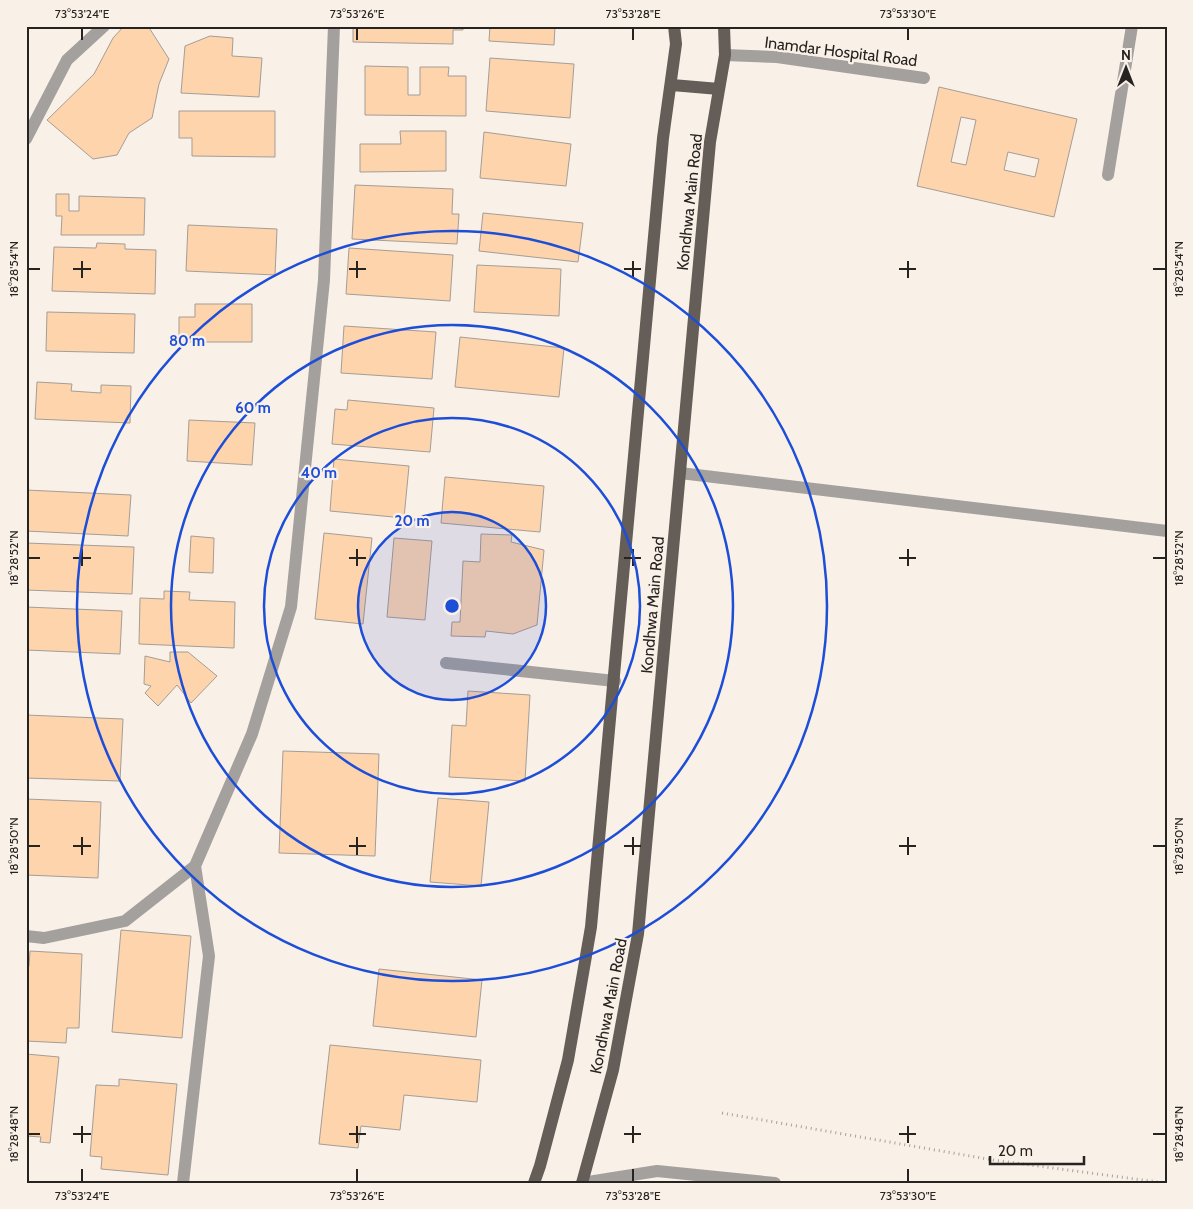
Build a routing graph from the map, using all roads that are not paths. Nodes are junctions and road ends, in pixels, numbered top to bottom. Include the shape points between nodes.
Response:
1 (104, 26) edge
2 (334, 26) edge
3 (674, 26) edge
4 (724, 26) edge
5 (1132, 26) edge
6 (725, 55) junction
7 (924, 78) dead end
8 (672, 85) junction
9 (719, 89) junction
10 (26, 139) edge
11 (1108, 175) dead end
12 (680, 473) junction
13 (1167, 531) edge
14 (446, 663) dead end
15 (615, 681) junction
16 (195, 866) junction
17 (26, 936) edge
18 (183, 1183) edge
19 (534, 1183) edge
20 (582, 1183) edge
21 (775, 1183) edge

1 - 10 street via 67,60
2 - 16 street via 324,280 291,607 252,734
3 - 8 main road, Kondhwa Main Road via 676,44
4 - 6 main road, Kondhwa Main Road
5 - 11 street
6 - 7 street, Inamdar Hospital Road via 777,57
6 - 9 main road, Kondhwa Main Road
8 - 9 main road
8 - 15 main road, Kondhwa Main Road via 663,138
9 - 12 main road, Kondhwa Main Road via 710,142
12 - 13 street
12 - 20 main road, Kondhwa Main Road via 638,934 613,1070
14 - 15 street
15 - 19 main road, Kondhwa Main Road via 591,927 568,1060
16 - 17 street via 125,921 44,938
16 - 18 street via 209,956
20 - 21 street via 657,1171

